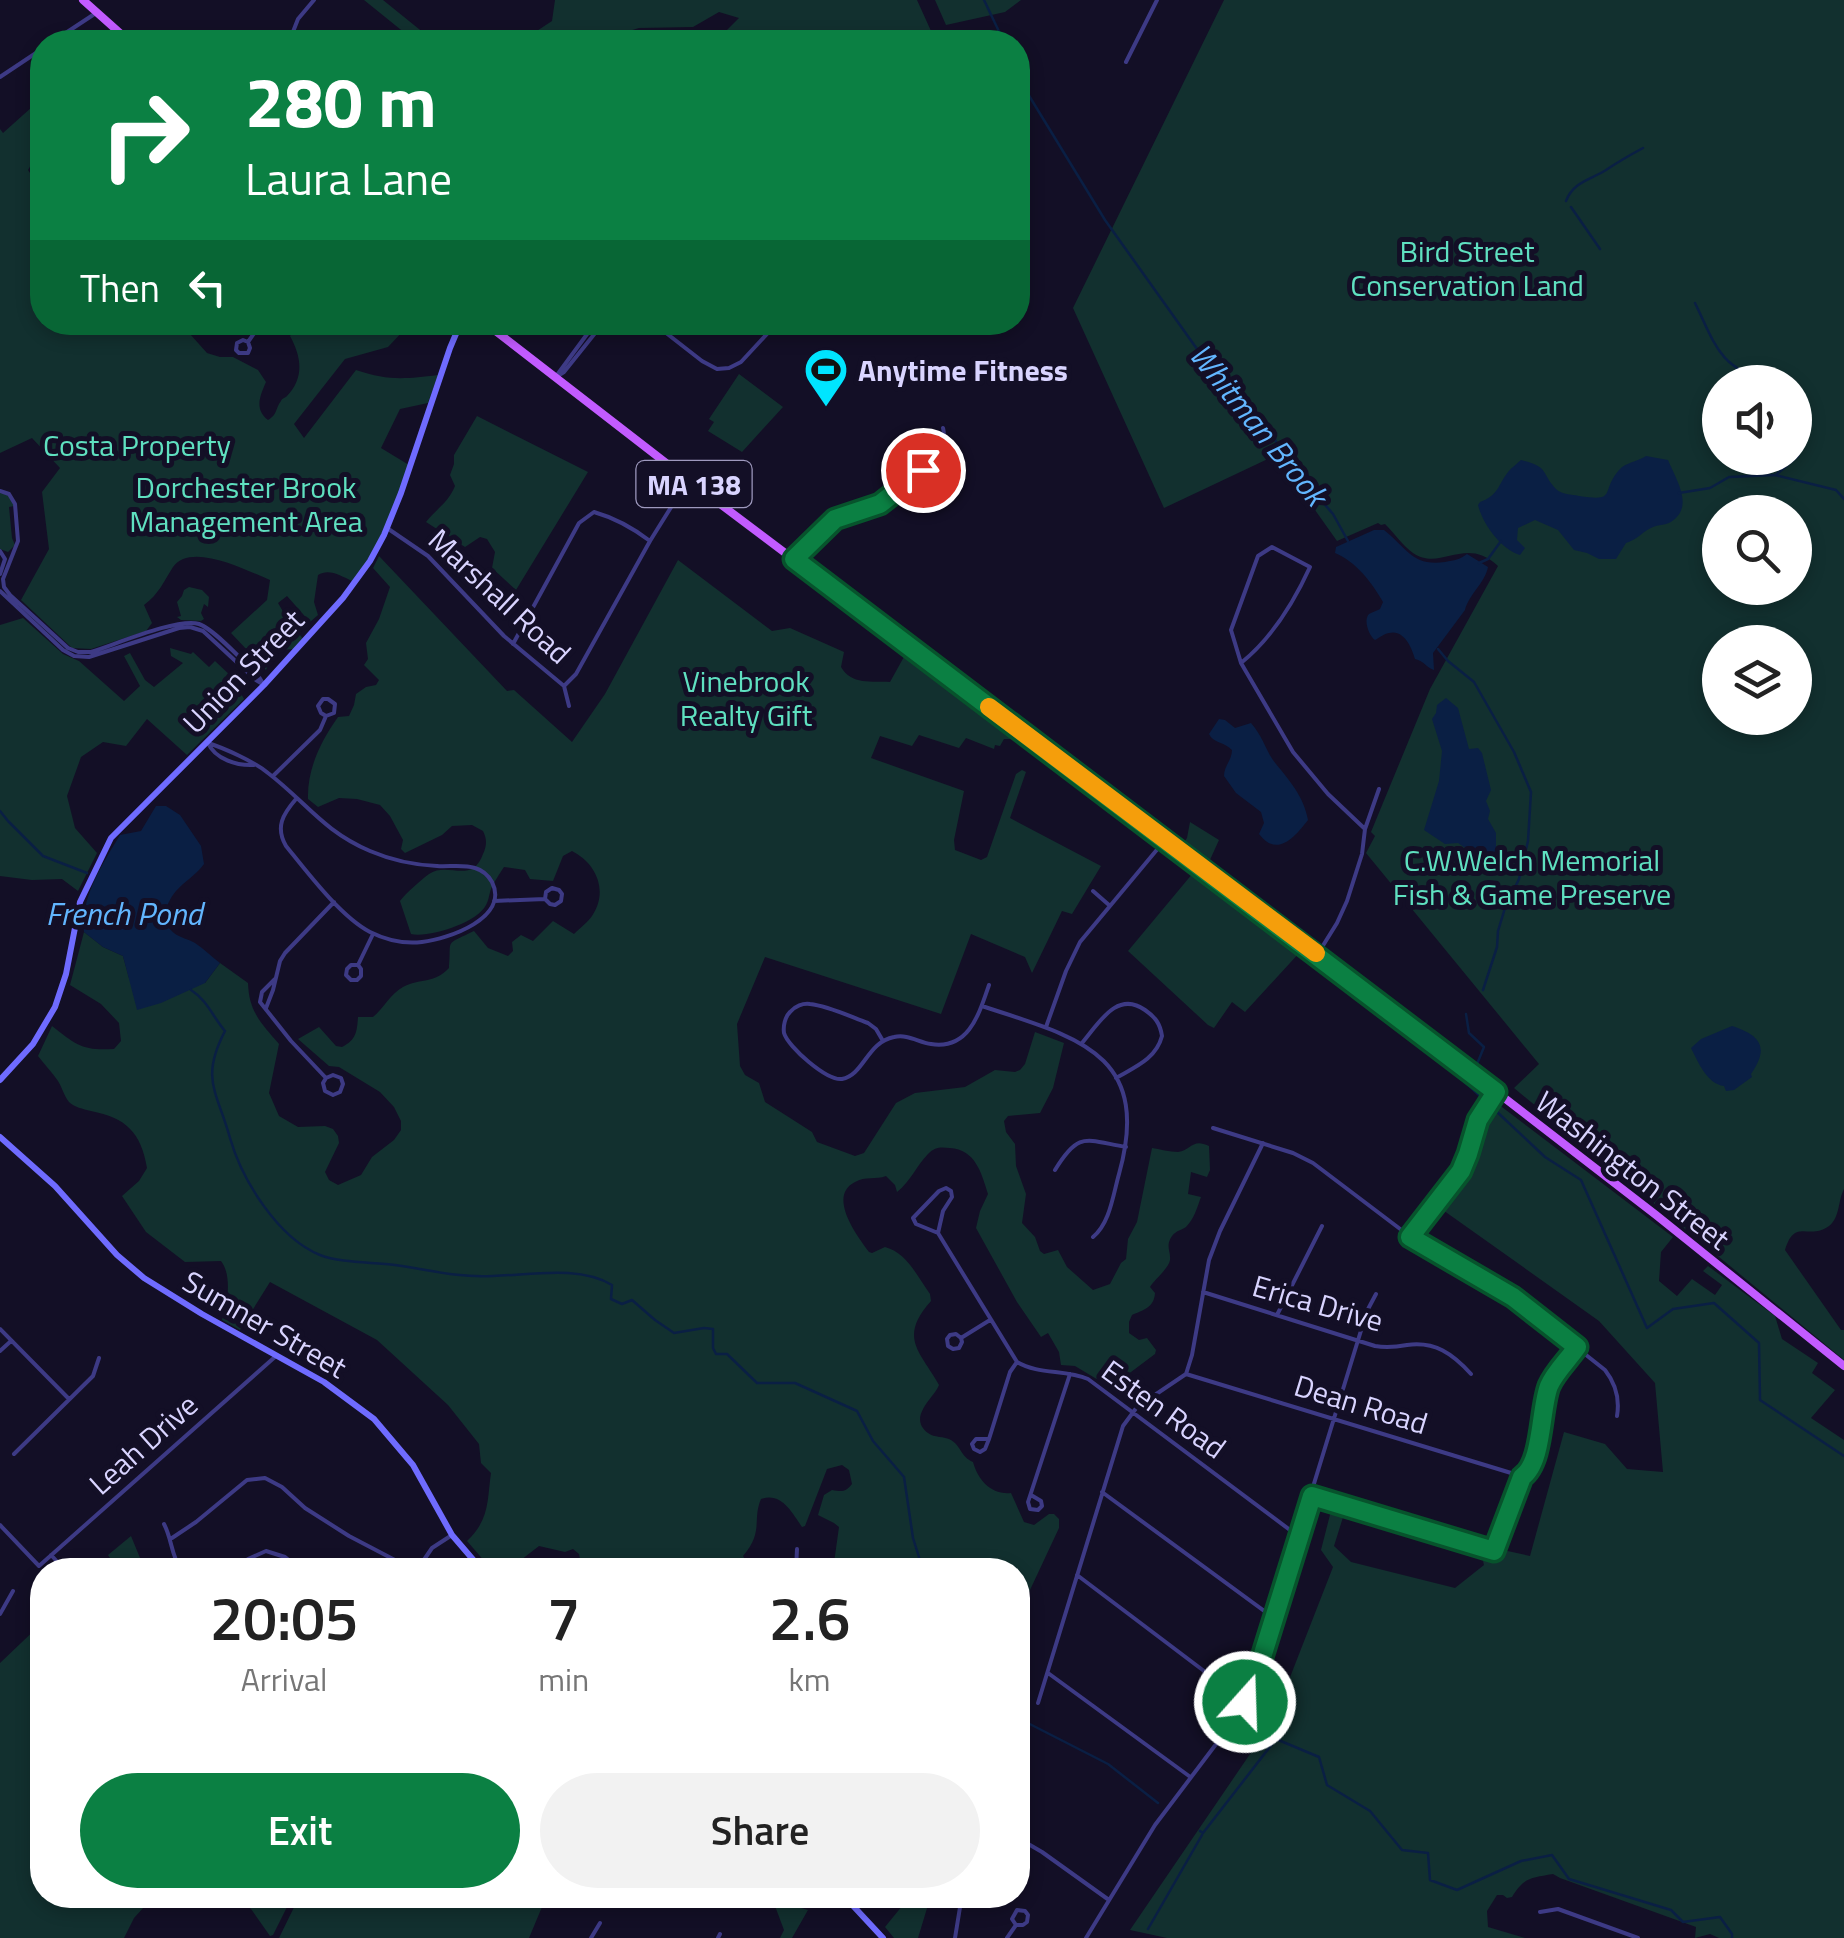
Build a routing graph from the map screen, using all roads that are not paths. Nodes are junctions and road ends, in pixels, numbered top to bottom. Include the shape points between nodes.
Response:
1 (83, 0) edge
2 (314, 0) edge
3 (1156, 0) edge
4 (96, 12) junction
5 (70, 30) edge
6 (116, 30) edge
7 (293, 30) edge
8 (30, 56) edge
9 (1126, 62) dead end
10 (0, 77) edge
11 (253, 335) edge
12 (456, 335) edge
13 (501, 335) edge
14 (586, 335) edge
15 (594, 335) edge
16 (668, 335) edge
17 (766, 335) edge
18 (248, 342) dead end
19 (556, 377) junction
20 (944, 428) dead end
21 (688, 480) junction
22 (0, 492) edge
23 (387, 528) junction
24 (650, 541) junction
25 (2, 554) edge
26 (14, 554) junction
27 (794, 559) junction
28 (0, 574) edge
29 (0, 591) edge
30 (131, 642) junction
31 (513, 644) junction
32 (1241, 663) junction
33 (264, 685) junction
34 (564, 686) junction
35 (569, 706) dead end
36 (326, 716) dead end
37 (208, 742) junction
38 (273, 776) junction
39 (1380, 789) dead end
40 (296, 799) junction
41 (1365, 828) junction
42 (1166, 840) junction
43 (1093, 891) dead end
44 (545, 899) dead end
45 (494, 901) junction
46 (334, 902) junction
47 (1110, 905) junction
48 (373, 934) junction
49 (1318, 954) junction
50 (358, 965) dead end
51 (275, 979) junction
52 (989, 985) dead end
53 (982, 1006) junction
54 (266, 1008) junction
55 (1046, 1028) junction
56 (884, 1041) junction
57 (1082, 1042) junction
58 (326, 1078) junction
59 (1116, 1078) junction
60 (0, 1080) edge
61 (1496, 1092) junction
62 (1213, 1128) dead end
63 (0, 1137) edge
64 (1263, 1143) junction
65 (1126, 1147) junction
66 (1055, 1170) dead end
67 (1322, 1226) dead end
68 (938, 1233) junction
69 (1093, 1237) dead end
70 (1410, 1237) junction
71 (1203, 1292) junction
72 (1376, 1294) dead end
73 (1276, 1315) junction
74 (990, 1320) junction
75 (0, 1329) edge
76 (962, 1338) dead end
77 (11, 1340) junction
78 (1358, 1340) junction
79 (1577, 1347) junction
80 (0, 1351) edge
81 (276, 1356) junction
82 (99, 1358) dead end
83 (1017, 1362) junction
84 (1844, 1366) edge
85 (1070, 1374) junction
86 (1186, 1374) junction
87 (1471, 1374) dead end
88 (69, 1399) junction
89 (1132, 1412) junction
90 (1617, 1416) dead end
91 (1334, 1420) junction
92 (989, 1439) dead end
93 (14, 1454) dead end
94 (1522, 1477) junction
95 (1102, 1492) junction
96 (1030, 1494) dead end
97 (1312, 1496) junction
98 (164, 1524) dead end
99 (0, 1525) edge
100 (452, 1535) junction
101 (1298, 1536) junction
102 (172, 1538) junction
103 (797, 1549) dead end
104 (51, 1555) junction
105 (31, 1558) edge
106 (48, 1558) edge
107 (54, 1558) edge
108 (176, 1558) edge
109 (250, 1558) edge
110 (286, 1558) edge
111 (392, 1558) edge
112 (424, 1558) edge
113 (472, 1558) edge
114 (797, 1558) edge
115 (1077, 1575) junction
116 (13, 1591) dead end
117 (0, 1611) edge
118 (1273, 1618) junction
119 (1048, 1672) junction
120 (1245, 1702) junction
121 (1038, 1703) dead end
122 (1191, 1778) junction
123 (1030, 1845) edge
124 (1109, 1900) junction
125 (855, 1908) edge
126 (960, 1908) edge
127 (1540, 1912) dead end
128 (600, 1922) dead end
129 (1016, 1925) dead end
130 (1625, 1936) edge
131 (591, 1938) edge
132 (883, 1938) edge
133 (955, 1938) edge
134 (1007, 1938) edge
135 (1086, 1938) edge
136 (1638, 1938) edge

1 - 4 main road
2 - 7 street
3 - 9 street
4 - 5 street
4 - 6 main road
8 - 10 street
11 - 18 street
12 - 23 main road, Union Street
13 - 19 main road, Washington Street / MA 138
14 - 19 street
15 - 19 street
16 - 17 street via 702,362 723,369 741,362
19 - 21 main road, Washington Street / MA 138
20 - 27 street via 943,447 917,476 880,504 824,521
21 - 24 street
21 - 27 main road, Washington Street / MA 138
22 - 26 street via 15,504
23 - 31 street, Marshall Road via 428,556
23 - 33 main road, Union Street via 351,588
24 - 31 street via 600,514 586,517
24 - 34 street
25 - 26 street
25 - 28 street
26 - 30 street via 3,579 6,591 68,648 88,653
27 - 42 main road, Washington Street / MA 138
29 - 30 street via 71,655 89,658
30 - 33 street via 189,622
31 - 34 street, Marshall Road
32 - 32 street via 1230,630 1258,556 1272,547 1310,567 1294,602
32 - 41 street via 1293,752
33 - 37 main road, Union Street
34 - 35 street, Marshall Road
36 - 38 street
37 - 38 street via 224,758 255,764
37 - 60 main road, Union Street via 104,849 80,902 55,1008
38 - 40 street
39 - 41 street
40 - 45 street via 337,834 380,855 481,871
40 - 46 street via 282,818 282,838
41 - 49 street via 1347,902
42 - 47 street
42 - 49 main road, Washington Street / MA 138
43 - 47 street
44 - 45 street
45 - 48 street via 482,920 433,940
46 - 48 street
46 - 51 street via 284,953
47 - 55 street via 1074,951
48 - 50 street
49 - 61 main road, Washington Street / MA 138
51 - 54 street
51 - 54 street via 260,996
52 - 53 street
53 - 55 street
53 - 56 street via 955,1041
54 - 58 street
55 - 57 street
56 - 56 street via 850,1076 832,1078 789,1042 784,1024 794,1008 810,1004 868,1023
57 - 59 street
57 - 59 street via 1120,1004 1137,1005 1156,1019 1162,1036 1157,1050
58 - 58 street via 339,1077 340,1092 325,1092
59 - 65 street via 1128,1116
61 - 70 street via 1478,1120 1461,1171
61 - 84 main road, Washington Street / MA 138
62 - 64 street
63 - 81 main road, Sumner Street via 127,1265
64 - 70 street via 1313,1163
64 - 71 street via 1216,1241
65 - 66 street via 1080,1142
65 - 69 street via 1105,1223
67 - 73 street
68 - 68 street via 952,1197 946,1188 912,1218
68 - 74 street
70 - 79 street via 1513,1297
71 - 73 street, Erica Drive
71 - 86 street
72 - 78 street
73 - 78 street, Erica Drive
74 - 76 street
74 - 83 street
75 - 77 street
77 - 80 street
77 - 88 street
78 - 87 street, Erica Drive via 1382,1348 1438,1347
78 - 91 street
79 - 90 street via 1610,1377 1619,1398
79 - 94 street via 1550,1386 1529,1473
81 - 100 main road, Sumner Street via 374,1419 413,1465
81 - 104 street, Leah Drive
82 - 88 street via 93,1376
83 - 85 street, Esten Road
83 - 92 street
85 - 89 street, Esten Road
85 - 96 street
86 - 89 street
86 - 91 street, Dean Road
88 - 93 street
89 - 95 street
89 - 101 street, Esten Road
91 - 94 street, Dean Road
91 - 97 street
94 - 97 street via 1494,1551
95 - 115 street
95 - 118 street
97 - 101 street
98 - 102 street
99 - 105 street, Leah Drive
100 - 112 street
100 - 113 main road, Sumner Street
101 - 118 street
102 - 108 street
102 - 111 street via 247,1480 265,1478 338,1530
103 - 114 street
104 - 106 street, Leah Drive
104 - 107 street
109 - 110 street via 266,1551
115 - 119 street
115 - 120 street
116 - 117 street
118 - 120 street
119 - 121 street
119 - 122 street
120 - 122 street
122 - 124 street
123 - 124 street
124 - 135 street
125 - 132 main road
126 - 133 street
127 - 130 street via 1558,1909
128 - 131 street
129 - 134 street
130 - 136 street

